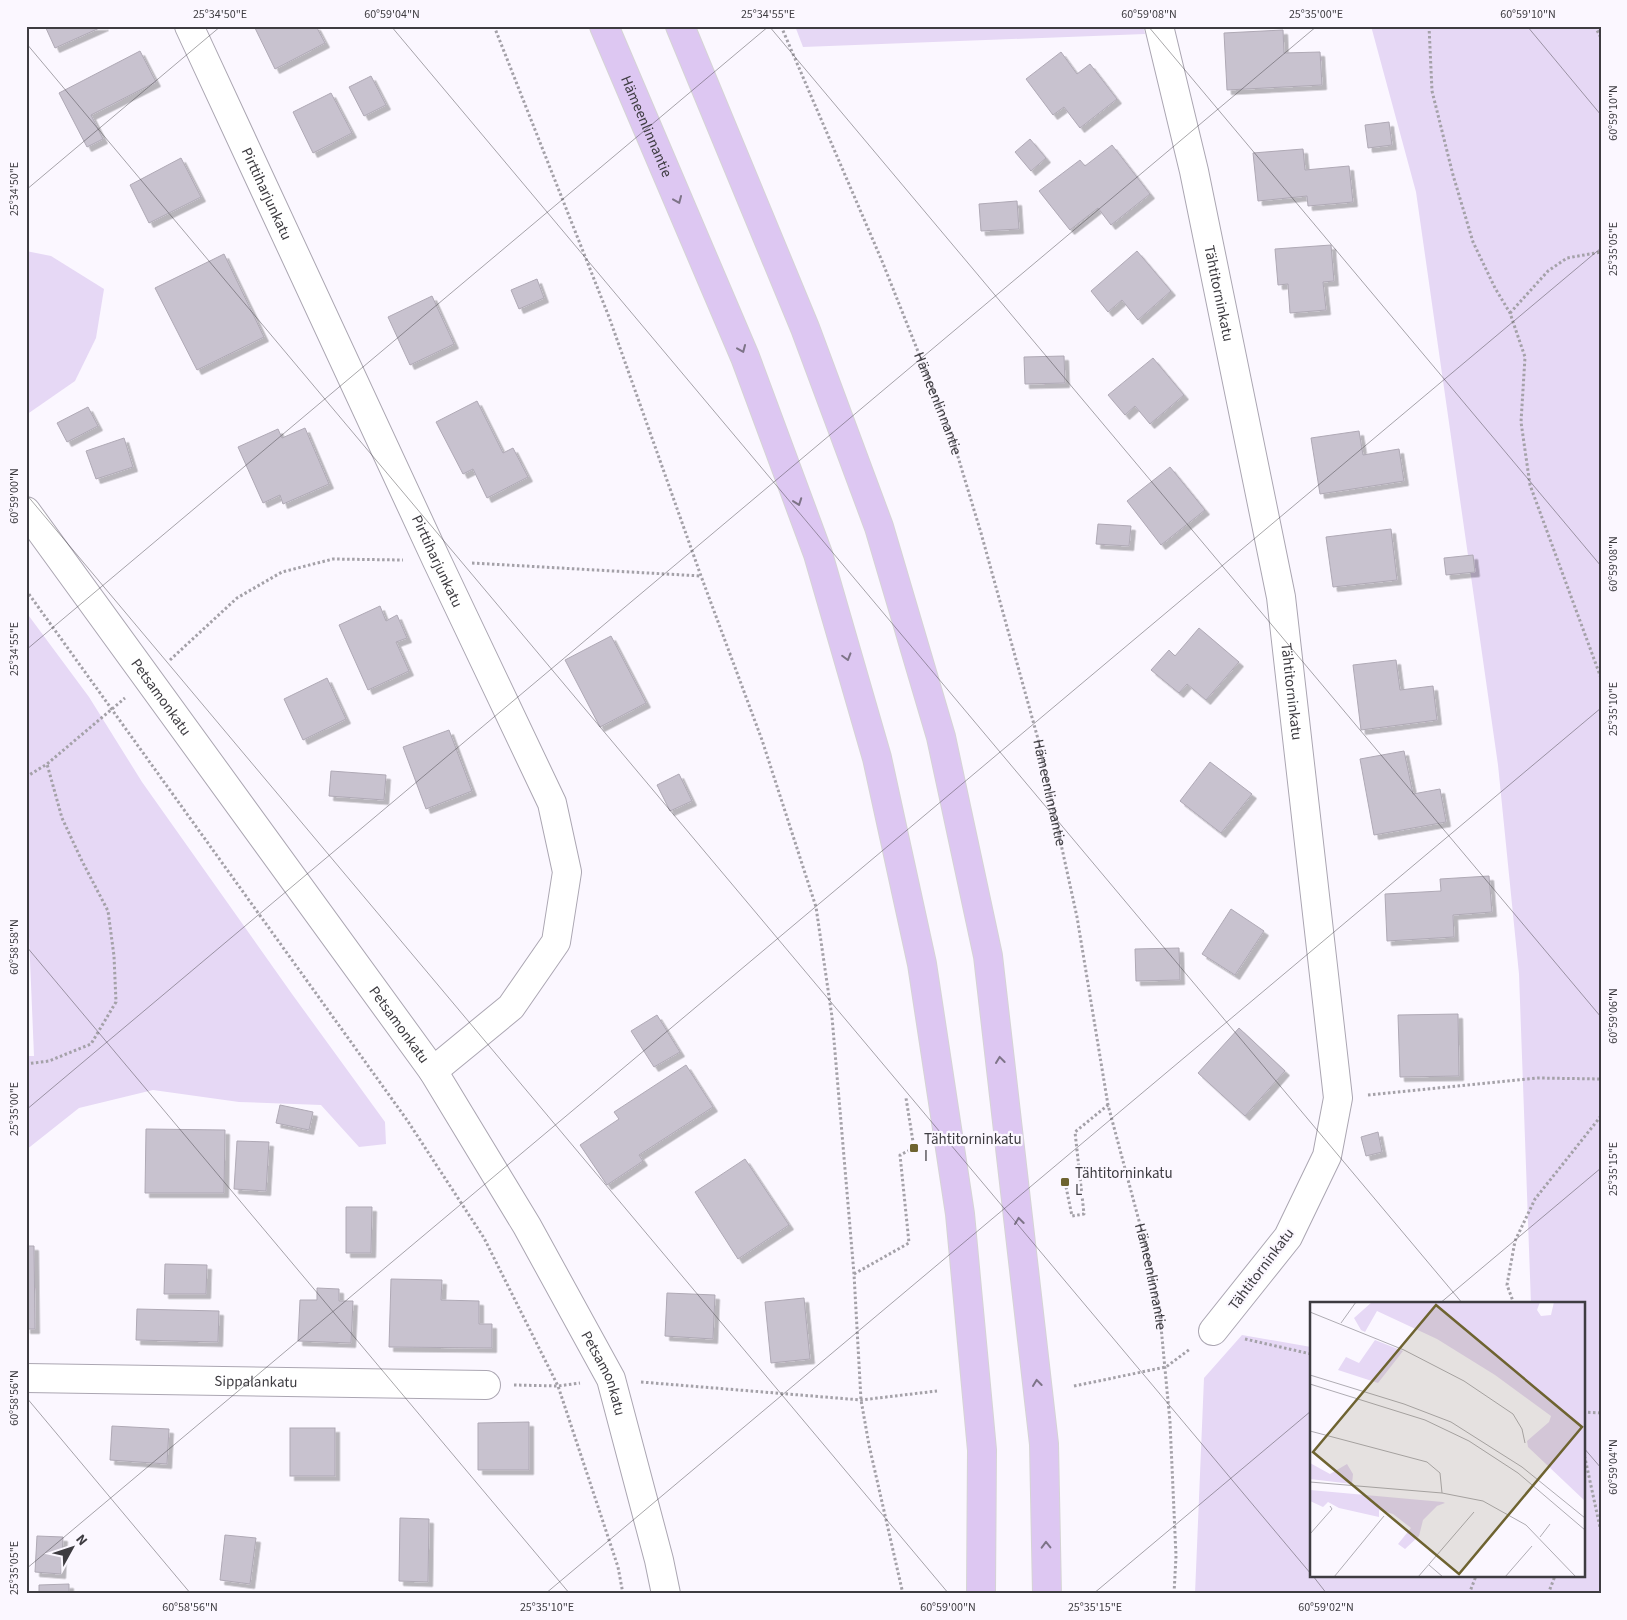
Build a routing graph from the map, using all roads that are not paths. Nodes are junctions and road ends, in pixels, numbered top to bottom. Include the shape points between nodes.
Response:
1 (189, 26) edge
2 (604, 26) edge
3 (680, 26) edge
4 (1159, 26) edge
5 (26, 511) edge
6 (433, 1071) junction
7 (1213, 1331) road end
8 (26, 1378) edge
9 (486, 1385) road end
10 (666, 1594) edge
11 (981, 1594) edge
12 (1047, 1594) edge

1 - 6 street, Pirttiharjunkatu via 552,803 567,872 556,942 511,1007
2 -> 11 main road, Hämeenlinnantie via 752,376 818,554 877,758 922,964 960,1214 982,1450
12 -> 3 main road via 1044,1444 988,956 942,737 879,527 805,328
4 - 7 street, Tähtitorninkatu via 1194,171 1281,597 1338,1098 1328,1156 1288,1237
5 - 6 street, Petsamonkatu
6 - 10 street, Petsamonkatu via 527,1226 611,1379 660,1560
8 - 9 street, Sippalankatu

